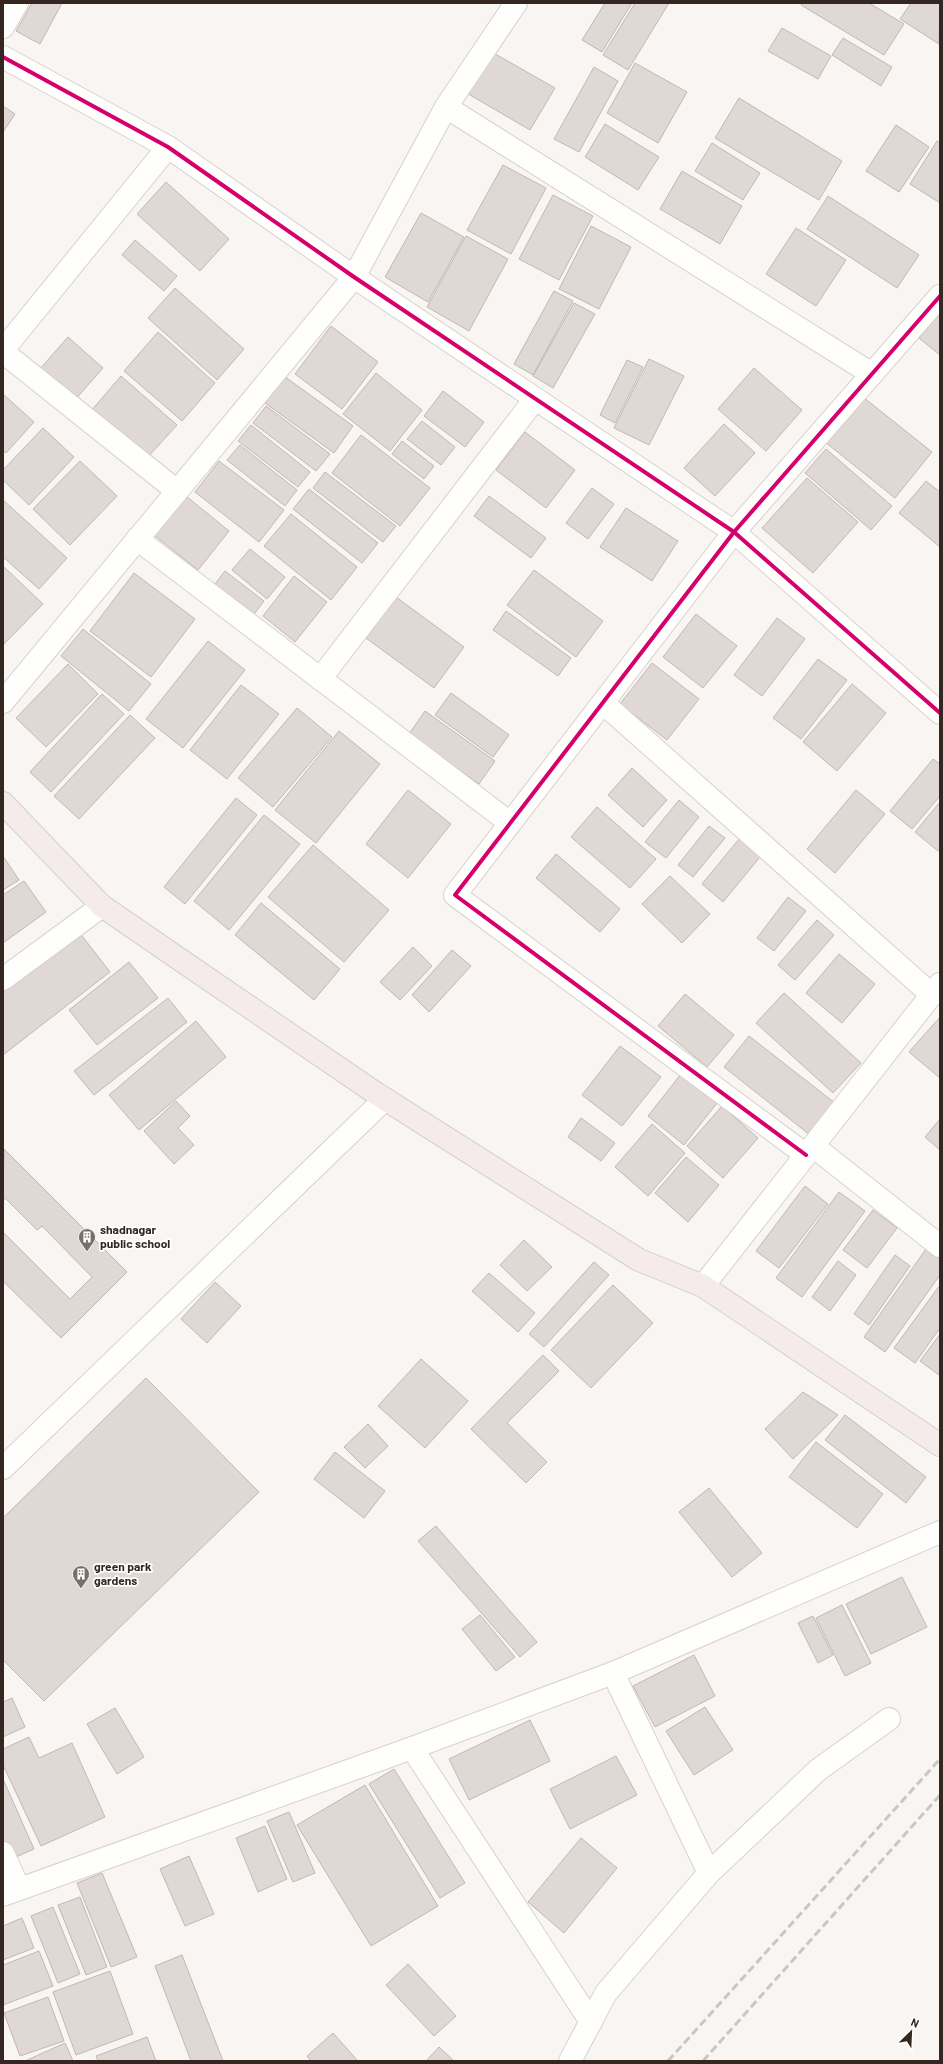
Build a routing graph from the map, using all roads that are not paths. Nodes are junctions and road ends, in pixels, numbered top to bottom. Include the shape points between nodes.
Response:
1 (17, 3) edge
2 (516, 3) edge
3 (3, 27) edge
4 (3, 57) edge
5 (446, 107) junction
6 (168, 147) junction
7 (354, 277) junction
8 (940, 296) edge
9 (3, 351) edge
10 (872, 374) junction
11 (535, 399) junction
12 (177, 491) junction
13 (734, 532) junction
14 (137, 539) junction
15 (320, 679) junction
16 (3, 702) edge
17 (603, 702) junction
18 (940, 713) edge
19 (3, 803) edge
20 (510, 823) junction
21 (102, 906) junction
22 (3, 979) edge
23 (936, 989) edge
24 (385, 1099) junction
25 (809, 1151) junction
26 (940, 1246) edge
27 (703, 1286) junction
28 (940, 1445) edge
29 (3, 1468) edge
30 (940, 1532) edge
31 (613, 1673) junction
32 (889, 1719) dead end
33 (412, 1748) junction
34 (3, 1853) edge
35 (709, 1873) junction
36 (11, 1892) edge
37 (591, 2022) junction
38 (570, 2061) edge

1 - 3 street
2 - 5 street
4 - 6 street
5 - 7 street
5 - 10 street
6 - 7 street
6 - 9 street
7 - 11 street
7 - 12 street
8 - 10 street
9 - 12 street
10 - 13 street
11 - 13 street
11 - 15 street
12 - 14 street
13 - 17 street
13 - 18 street
14 - 15 street
14 - 16 street
15 - 20 street
17 - 20 street
17 - 23 street
19 - 21 main road
20 - 25 street via 455,895
21 - 22 street
21 - 24 main road
23 - 25 street
24 - 27 main road via 639,1260
24 - 29 street
25 - 26 street
25 - 27 street
27 - 28 main road
30 - 31 street
31 - 33 street
31 - 35 street
32 - 35 street via 818,1770
33 - 36 street
33 - 37 street
34 - 36 street
35 - 37 street via 606,1993
37 - 38 street

